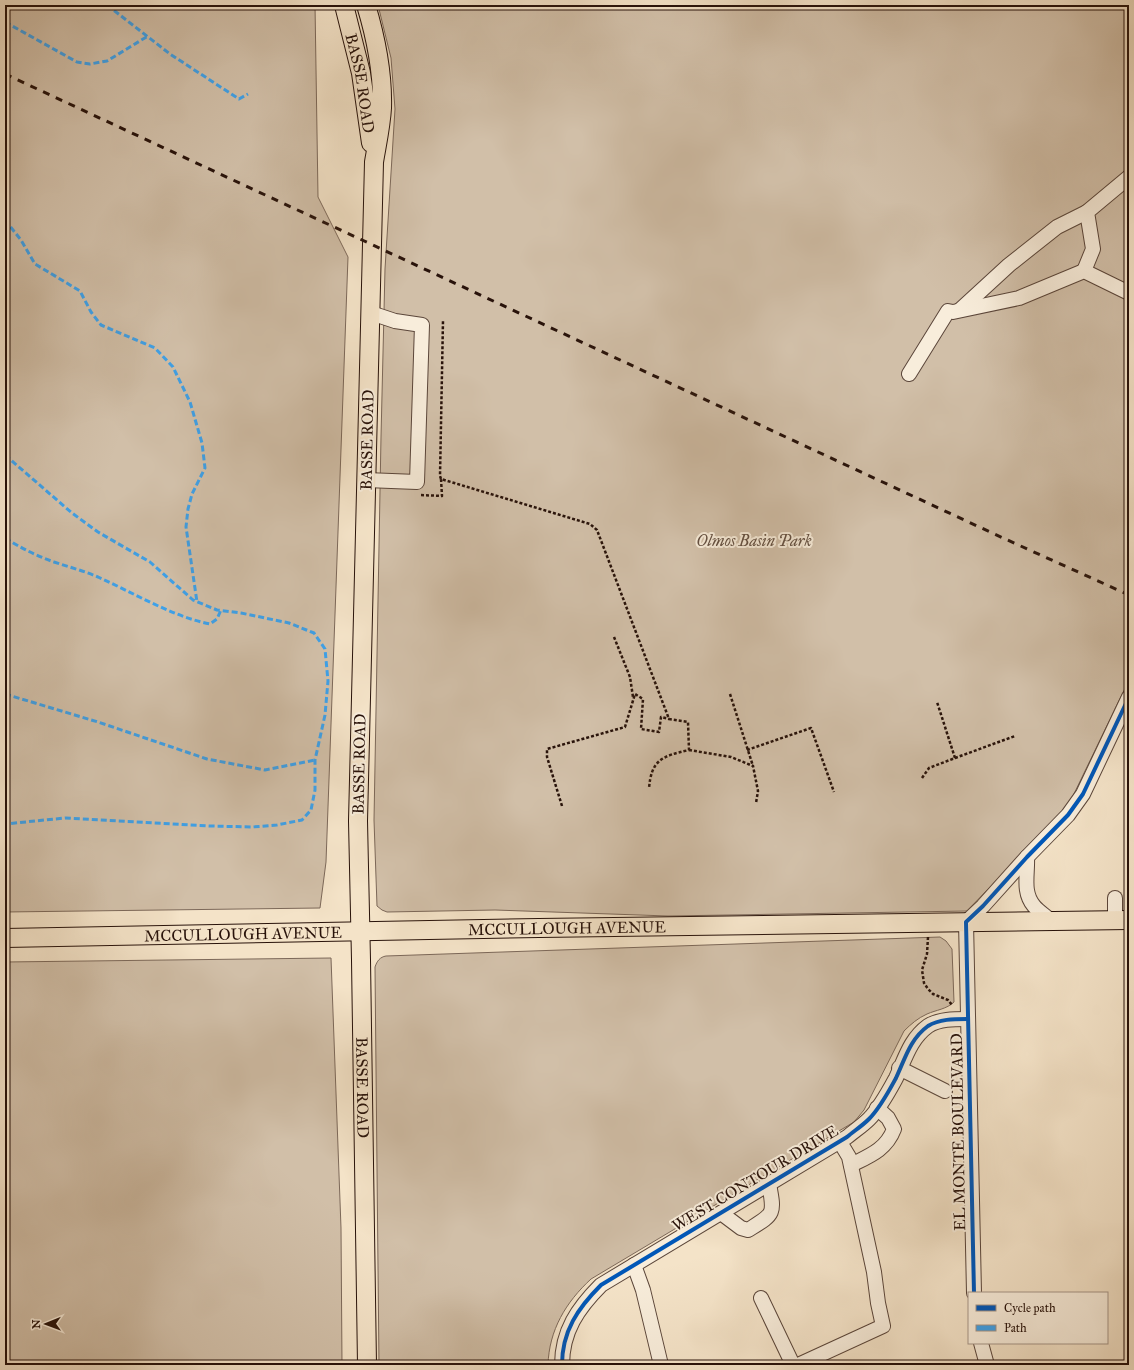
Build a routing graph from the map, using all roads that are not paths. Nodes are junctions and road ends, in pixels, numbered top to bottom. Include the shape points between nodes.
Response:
1 (344, 5) edge
2 (366, 5) edge
3 (374, 162) junction
4 (1129, 177) edge
5 (1088, 212) junction
6 (1084, 271) junction
7 (1129, 293) edge
8 (960, 311) junction
9 (370, 315) junction
10 (908, 374) dead end
11 (366, 480) junction
12 (1129, 697) edge
13 (1027, 857) junction
14 (1115, 898) dead end
15 (1122, 920) edge
16 (1051, 921) junction
17 (966, 922) junction
18 (361, 931) junction
19 (5, 938) edge
20 (967, 1019) junction
21 (899, 1068) junction
22 (945, 1091) dead end
23 (877, 1108) junction
24 (840, 1142) junction
25 (851, 1166) junction
26 (769, 1184) junction
27 (721, 1213) junction
28 (634, 1265) junction
29 (974, 1292) edge
30 (761, 1298) dead end
31 (981, 1344) edge
32 (366, 1365) edge
33 (562, 1365) edge
34 (661, 1365) edge
35 (793, 1365) edge
36 (798, 1365) edge
37 (987, 1365) edge

1 - 3 main road, BASSE ROAD via 361,73
2 - 3 main road, BASSE ROAD via 378,55 382,108
3 - 9 main road, BASSE ROAD
4 - 5 street
5 - 6 street via 1092,249
5 - 8 street via 1057,227 1008,265
6 - 7 street
6 - 8 street via 1019,298
8 - 10 street via 948,312
9 - 11 main road, BASSE ROAD
9 - 11 street via 422,324 417,482
11 - 18 main road, BASSE ROAD via 358,821
12 - 13 street via 1083,794 1068,815
13 - 16 street via 1028,895 1035,907
13 - 17 street
14 - 15 street
15 - 16 main road, MCCULLOUGH AVENUE
16 - 17 main road, MCCULLOUGH AVENUE
17 - 18 main road, MCCULLOUGH AVENUE
17 - 20 street, EL MONTE BOULEVARD
18 - 19 main road, MCCULLOUGH AVENUE
18 - 32 main road, BASSE ROAD
20 - 21 street, WEST CONTOUR DRIVE via 938,1022 928,1026 910,1046
20 - 29 street, EL MONTE BOULEVARD
21 - 22 street
21 - 23 street, WEST CONTOUR DRIVE
23 - 24 street, WEST CONTOUR DRIVE via 869,1119
23 - 25 street via 888,1118 894,1129 890,1139 875,1153
24 - 25 street via 849,1156
24 - 26 street, WEST CONTOUR DRIVE
25 - 36 street via 883,1326
26 - 27 street, WEST CONTOUR DRIVE
26 - 27 street via 772,1211 768,1217 748,1230 741,1228
27 - 28 street, WEST CONTOUR DRIVE
28 - 33 street, WEST CONTOUR DRIVE via 601,1285 573,1318 566,1339
28 - 34 street via 643,1290
30 - 35 street
31 - 37 street

